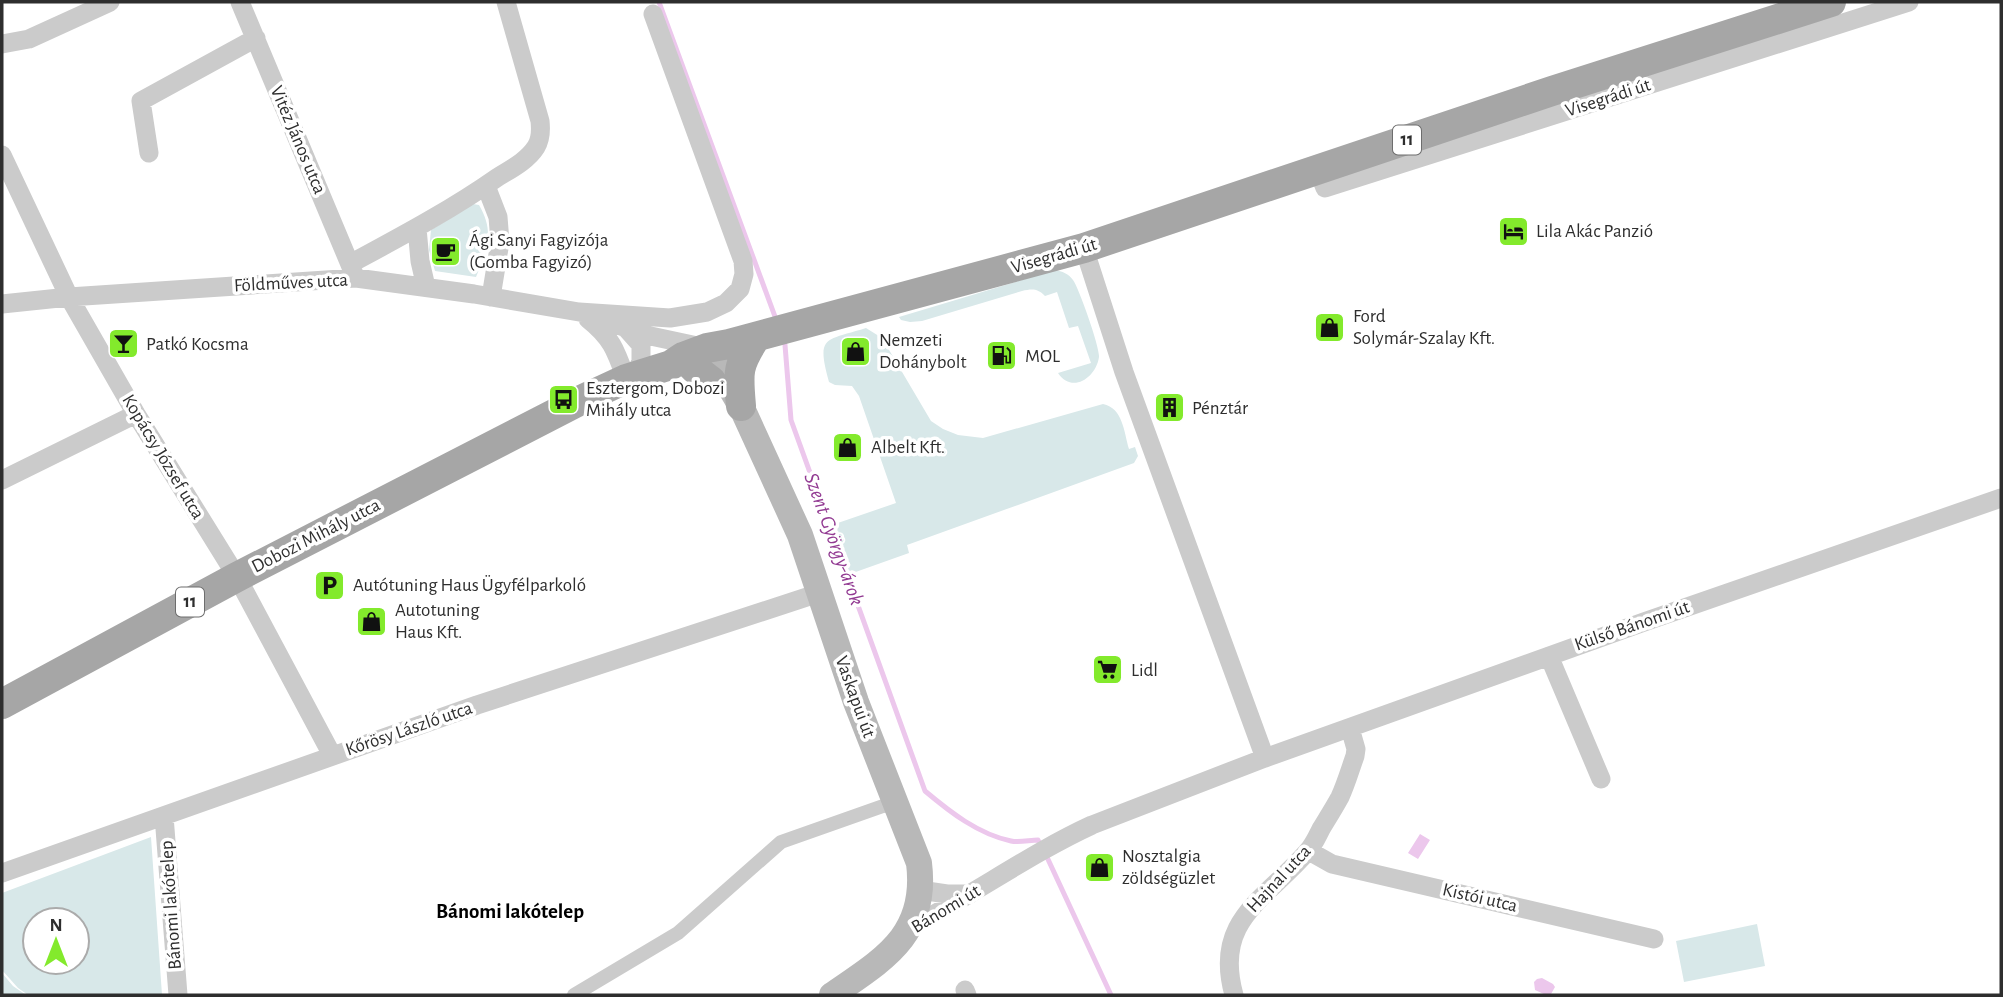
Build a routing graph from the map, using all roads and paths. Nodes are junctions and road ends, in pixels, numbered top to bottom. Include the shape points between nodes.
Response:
1 (110, 2) edge
2 (240, 2) edge
3 (506, 2) edge
4 (1831, 2) edge
5 (1909, 2) edge
6 (653, 14) dead end
7 (256, 38) junction
8 (2, 44) edge
9 (149, 153) dead end
10 (2, 155) edge
11 (1318, 170) junction
12 (486, 186) junction
13 (417, 228) junction
14 (1084, 248) junction
15 (353, 271) junction
16 (426, 288) junction
17 (69, 296) junction
18 (491, 296) junction
19 (2, 304) edge
20 (579, 312) junction
21 (827, 317) joint
22 (625, 327) junction
23 (771, 333) junction
24 (695, 352) junction
25 (631, 377) junction
26 (711, 381) joint
27 (741, 406) junction
28 (136, 414) junction
29 (769, 469) junction
30 (2, 480) edge
31 (2001, 498) edge
32 (237, 577) junction
33 (819, 593) junction
34 (1549, 656) junction
35 (2, 704) edge
36 (1350, 728) junction
37 (332, 755) junction
38 (1265, 758) junction
39 (1601, 779) dead end
40 (897, 804) junction
41 (164, 816) junction
42 (1309, 851) junction
43 (2, 873) edge
44 (920, 890) junction
45 (971, 894) junction
46 (910, 927) junction
47 (1654, 939) dead end
48 (178, 995) edge
49 (574, 995) edge
50 (832, 995) edge
51 (1234, 995) edge

1 - 8 street via 29,39
2 - 7 street, Vitéz János utca
3 - 12 street, Földműves utca via 541,134 526,159
4 - 11 main road, Visegrádi út / 11
5 - 11 street, Visegrádi út via 1325,188
6 - 20 street, Földműves utca via 744,274 740,289 707,312 670,318
7 - 9 street via 141,101
7 - 15 street, Vitéz János utca
10 - 17 street, Kopácsy József utca
11 - 14 main road, Visegrádi út / 11
12 - 13 street, Földműves utca
12 - 18 street via 498,217 500,242
13 - 15 street, Földműves utca
13 - 16 street
14 - 21 main road, Visegrádi út / 11
14 - 38 street via 1124,372
15 - 16 street, Földműves utca
15 - 17 street, Földműves utca
16 - 18 street, Földműves utca
17 - 19 street, Földműves utca
17 - 28 street, Kopácsy József utca
18 - 20 street, Földműves utca
20 - 22 street, Földműves utca
20 - 25 street via 604,332
21 - 23 main road, Dobozi Mihály utca / 11
22 - 24 street, Földműves utca
22 - 25 street via 640,345 640,361
23 - 24 main road, Dobozi Mihály utca / 11
23 - 27 main road via 746,352 738,376
24 - 25 main road, Dobozi Mihály utca / 11
24 - 26 main road via 694,368
24 - 27 main road, Vaskapui út
25 - 32 main road, Dobozi Mihály utca / 11
26 - 29 main road, Vaskapui út
27 - 29 main road, Vaskapui út
28 - 30 street
28 - 32 street, Kopácsy József utca
29 - 33 main road, Vaskapui út via 800,536
31 - 34 street, Külső Bánomi út
32 - 35 main road, Dobozi Mihály utca / 11
32 - 37 street, Kopácsy József utca
33 - 37 street, Kőrösy László utca
33 - 40 main road, Vaskapui út
34 - 36 street, Külső Bánomi út
34 - 39 street
36 - 38 street, Külső Bánomi út
36 - 42 street, Hajnal utca via 1355,756 1340,796
37 - 41 street, Kőrösy László utca
38 - 45 street, Bánomi út via 1092,825
40 - 44 main road, Vaskapui út via 919,863
40 - 49 street via 781,842 678,933
41 - 43 street, Kőrösy László utca
41 - 48 street, Bánomi lakótelep
42 - 47 street, Kistói utca via 1332,864
42 - 51 street, Hajnal utca via 1253,905 1240,924 1228,961
44 - 45 street
44 - 46 main road, Vaskapui út
45 - 46 street, Bánomi út
46 - 50 main road, Bánomi út via 885,958

